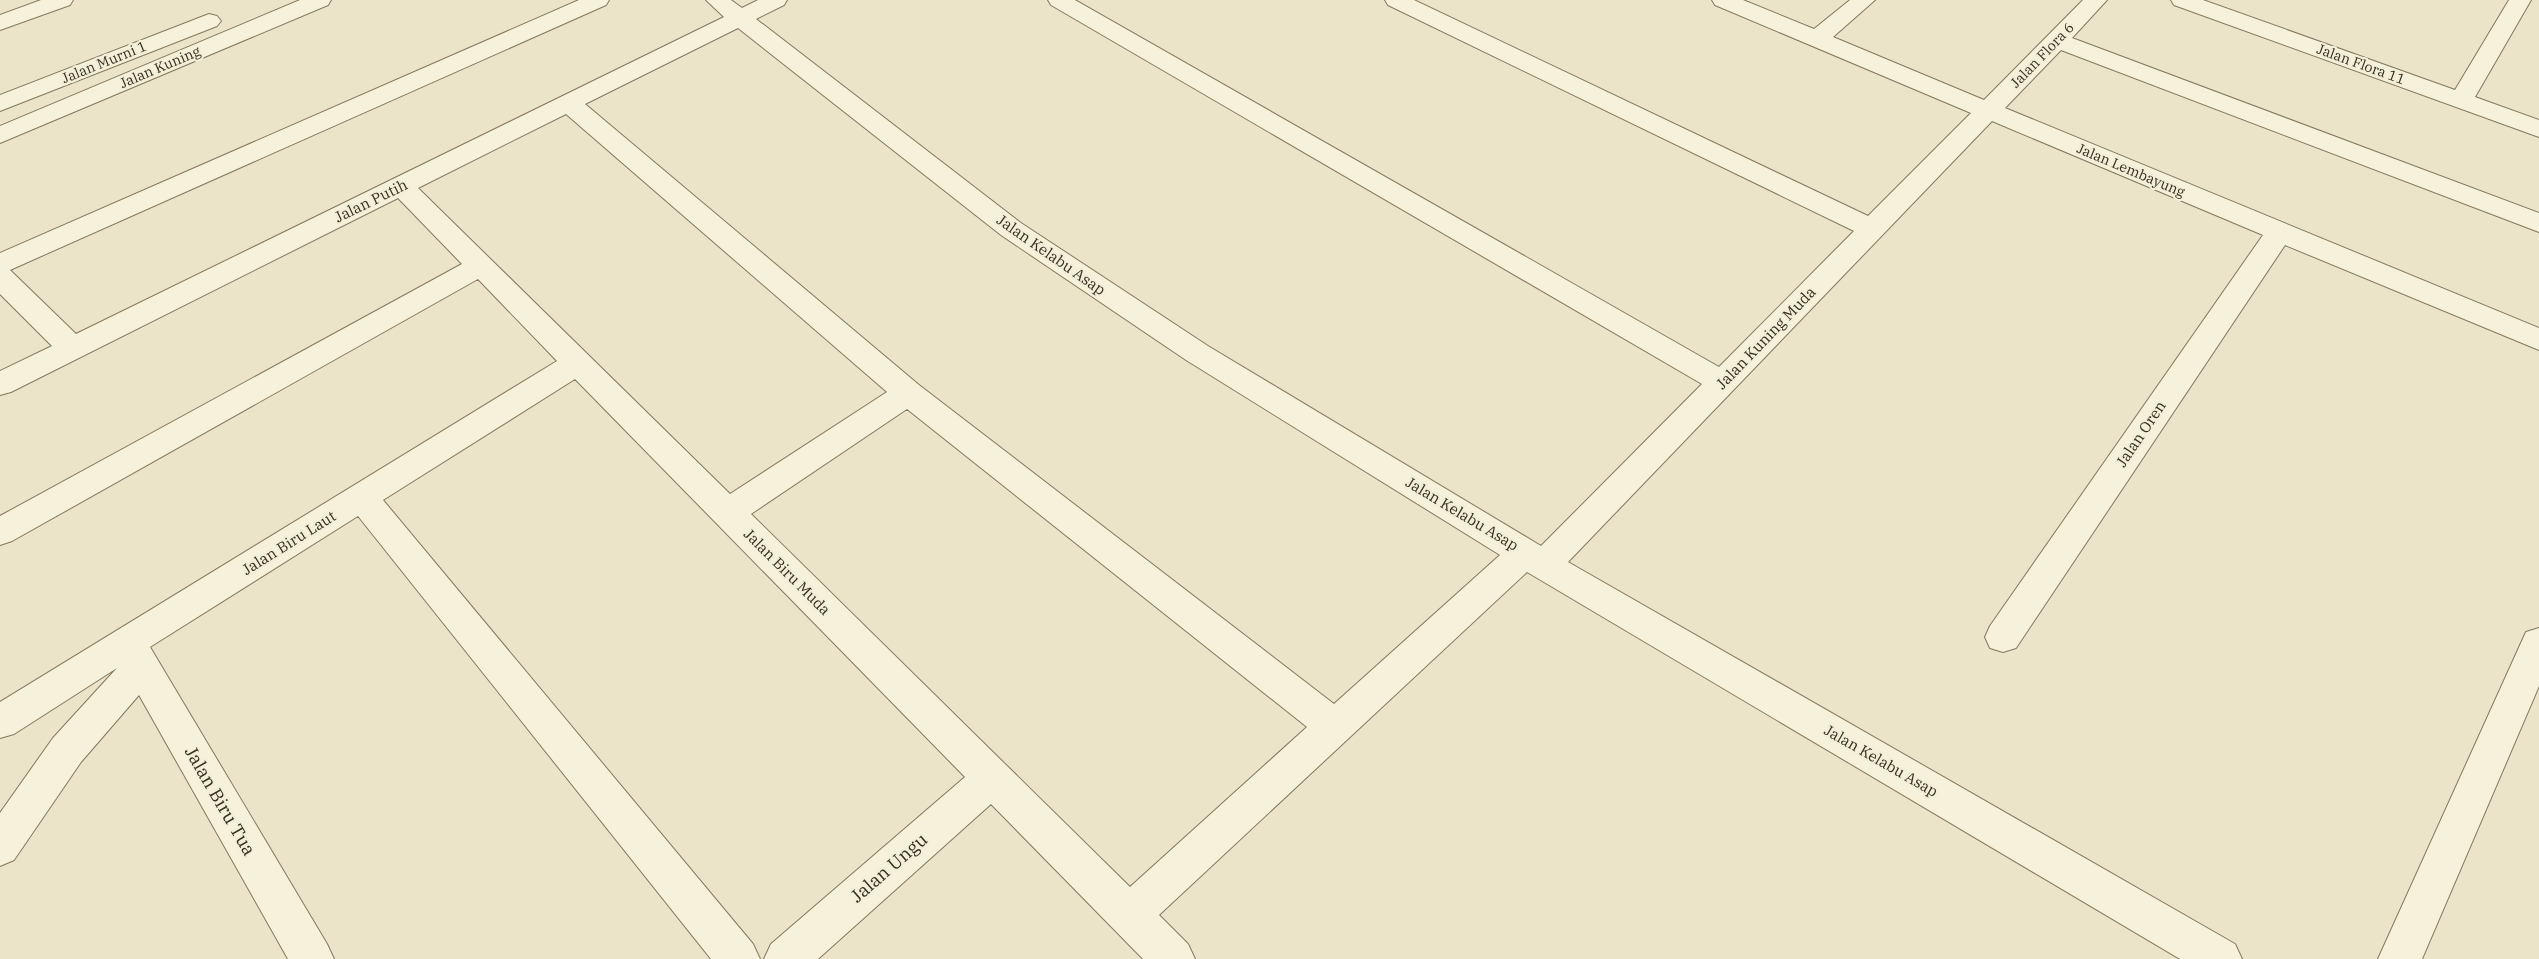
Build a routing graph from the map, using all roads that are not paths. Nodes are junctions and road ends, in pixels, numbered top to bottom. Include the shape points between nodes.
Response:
1 (62, 0) edge
2 (196, 0) edge
3 (320, 0) edge
4 (598, 0) edge
5 (776, 0) edge
6 (1059, 0) edge
7 (1396, 0) edge
8 (1723, 0) edge
9 (1864, 0) edge
10 (2096, 0) edge
11 (2182, 0) edge
12 (2520, 0) edge
13 (729, 8) edge
14 (209, 21) junction
15 (0, 23) edge
16 (226, 39) junction
17 (1815, 39) junction
18 (2057, 40) junction
19 (2461, 100) junction
20 (569, 103) junction
21 (0, 104) edge
22 (1988, 110) junction
23 (2539, 129) edge
24 (0, 135) edge
25 (401, 186) junction
26 (2539, 223) edge
27 (1872, 229) junction
28 (2279, 232) junction
29 (0, 264) edge
30 (480, 266) junction
31 (0, 277) edge
32 (2539, 340) edge
33 (72, 348) junction
34 (577, 363) junction
35 (1722, 382) junction
36 (0, 384) edge
37 (908, 393) junction
38 (362, 497) junction
39 (727, 513) junction
40 (0, 532) edge
41 (1534, 559) junction
42 (2003, 637) dead end
43 (2539, 643) edge
44 (135, 655) junction
45 (0, 722) edge
46 (1335, 727) junction
47 (992, 778) junction
48 (0, 847) edge
49 (1129, 915) junction
50 (312, 959) edge
51 (738, 959) edge
52 (786, 959) edge
53 (1173, 959) edge
54 (2220, 959) edge
55 (2400, 959) edge

1 - 15 street
2 - 14 street
3 - 16 street, Jalan Kuning
4 - 29 street
5 - 13 street, Jalan Putih
6 - 35 street
7 - 27 street
8 - 17 street, Jalan Lembayung
9 - 17 street
10 - 18 street, Jalan Flora 6
11 - 19 street, Jalan Flora 11
12 - 19 street
13 - 20 street, Jalan Putih
13 - 41 street, Jalan Kelabu Asap via 1011,228 1197,353
14 - 16 street
14 - 21 street, Jalan Murni 1
16 - 24 street, Jalan Kuning
17 - 22 street, Jalan Lembayung
18 - 22 street, Jalan Flora 6
18 - 26 street
19 - 23 street, Jalan Flora 11
20 - 25 street, Jalan Putih
20 - 37 street
22 - 27 street, Jalan Kuning Muda
22 - 28 street, Jalan Lembayung
25 - 30 street, Jalan Biru Muda
25 - 33 street, Jalan Putih
27 - 35 street, Jalan Kuning Muda
28 - 32 street, Jalan Lembayung
28 - 42 street, Jalan Oren
30 - 34 street, Jalan Biru Muda
30 - 40 street
31 - 33 street
33 - 36 street, Jalan Putih
34 - 38 street, Jalan Biru Laut
34 - 39 street, Jalan Biru Muda
35 - 41 street, Jalan Kuning Muda
37 - 39 street
37 - 46 street
38 - 44 street, Jalan Biru Laut
38 - 51 street
39 - 47 street, Jalan Biru Muda
41 - 46 street, Jalan Kuning Muda
41 - 54 street, Jalan Kelabu Asap
43 - 55 street
44 - 45 street, Jalan Biru Laut
44 - 48 street
44 - 50 street, Jalan Biru Tua
46 - 49 street, Jalan Kuning Muda
47 - 49 street, Jalan Biru Muda
47 - 52 street, Jalan Ungu
49 - 53 street, Jalan Biru Muda

